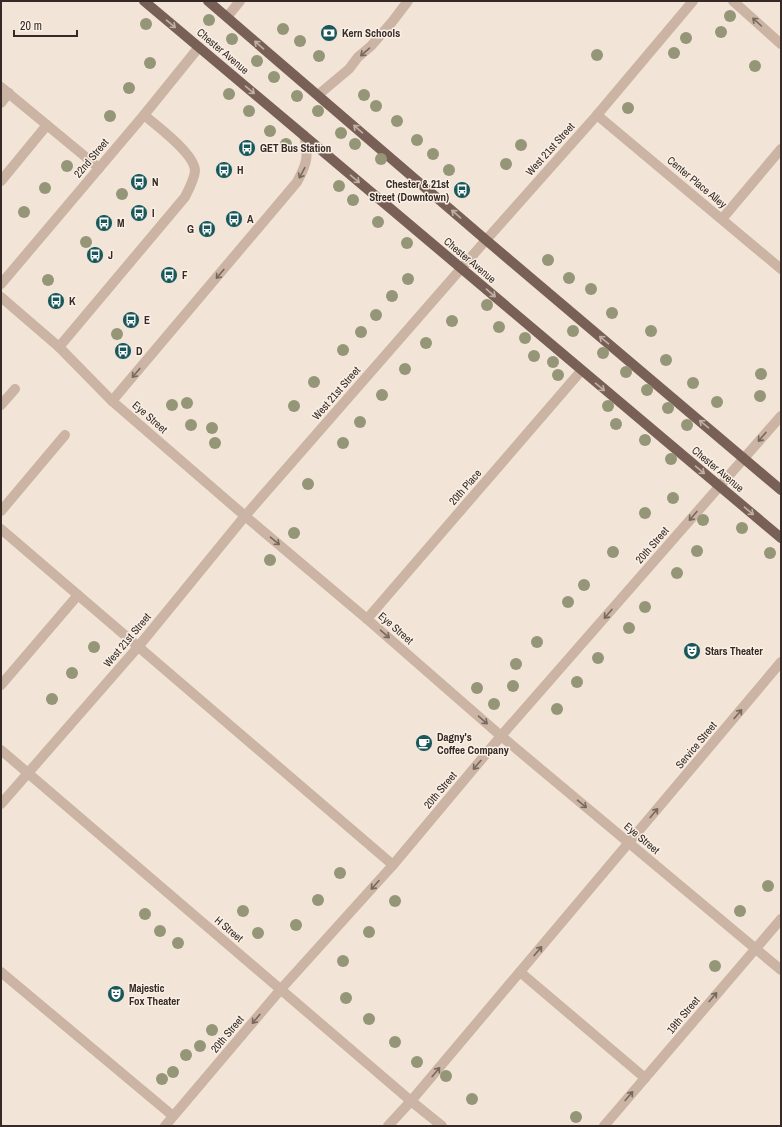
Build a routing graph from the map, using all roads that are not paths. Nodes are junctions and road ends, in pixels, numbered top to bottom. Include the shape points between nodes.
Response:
1 (144, 1) edge
2 (208, 1) edge
3 (240, 1) edge
4 (408, 1) edge
5 (693, 1) edge
6 (733, 1) edge
7 (227, 17) junction
8 (781, 44) edge
9 (199, 47) junction
10 (5, 90) edge
11 (318, 95) junction
12 (1, 103) edge
13 (144, 115) junction
14 (597, 115) junction
15 (47, 125) junction
16 (304, 136) junction
17 (781, 149) edge
18 (99, 168) junction
19 (1, 181) edge
20 (722, 219) junction
21 (486, 240) junction
22 (461, 268) junction
23 (781, 268) edge
24 (1, 284) edge
25 (1, 297) edge
26 (59, 347) junction
27 (581, 371) junction
28 (15, 389) dead end
29 (112, 401) junction
30 (1, 405) edge
31 (781, 416) edge
32 (65, 435) dead end
33 (744, 458) junction
34 (719, 486) junction
35 (781, 490) edge
36 (1, 511) edge
37 (245, 516) junction
38 (1, 529) edge
39 (781, 538) edge
40 (78, 595) junction
41 (367, 619) junction
42 (138, 647) junction
43 (781, 662) edge
44 (1, 685) edge
45 (501, 736) junction
46 (1, 750) edge
47 (27, 772) junction
48 (1, 804) edge
49 (629, 843) junction
50 (393, 865) junction
51 (781, 919) edge
52 (756, 948) junction
53 (781, 970) edge
54 (1, 972) edge
55 (520, 972) junction
56 (281, 989) junction
57 (645, 1078) junction
58 (411, 1101) junction
59 (173, 1116) junction
60 (164, 1126) edge
61 (388, 1126) edge
62 (442, 1126) edge
63 (604, 1126) edge

1 -> 9 main road, Chester Avenue
2 - 7 main road
3 - 7 street
4 -> 11 street via 349,69
5 - 14 street, West 21st Street
8 -> 6 street
11 -> 7 main road
9 - 13 street, 22nd Street
9 -> 16 main road, Chester Avenue
10 - 12 street
10 - 15 street
21 -> 11 main road
13 - 18 street, 22nd Street
13 - 26 street via 179,145 189,158 195,170 192,182 185,197
14 - 20 street, Center Place Alley
14 - 21 street, West 21st Street
15 - 18 street
15 - 19 street
16 -> 22 main road, Chester Avenue
16 -> 29 street via 308,149 305,166 297,182
17 - 20 street
18 - 24 street, 22nd Street
20 - 23 street, Center Place Alley
21 - 22 street, West 21st Street
33 -> 21 main road
22 -> 27 main road, Chester Avenue
22 - 37 street, West 21st Street
25 - 26 street, Eye Street
26 - 29 street, Eye Street
27 -> 34 main road, Chester Avenue
27 - 41 street, 20th Place
28 - 30 street
29 - 37 street, Eye Street
31 -> 33 street, 20th Street
32 - 36 street
33 - 34 street, 20th Street
33 - 35 main road
34 -> 39 main road, Chester Avenue
34 -> 45 street, 20th Street
37 -> 41 street, Eye Street
37 - 42 street, West 21st Street
38 - 40 street
40 - 42 street
40 - 44 street
41 -> 45 street, Eye Street
42 - 47 street, West 21st Street
42 - 50 street
49 -> 43 street, Service Street
45 -> 49 street, Eye Street
45 -> 50 street, 20th Street
46 - 47 street, H Street
47 - 48 street, West 21st Street
47 - 56 street, H Street
49 - 52 street, Eye Street
55 -> 49 street, Service Street
50 -> 56 street, 20th Street
51 - 52 street, 19th Street
52 - 53 street, Eye Street
57 -> 52 street, 19th Street
54 - 59 street
55 - 57 street
58 -> 55 street, Service Street
56 - 58 street, H Street
56 -> 59 street, 20th Street
63 -> 57 street, 19th Street
58 - 61 street, Service Street
58 - 62 street, H Street
59 - 60 street, 20th Street

